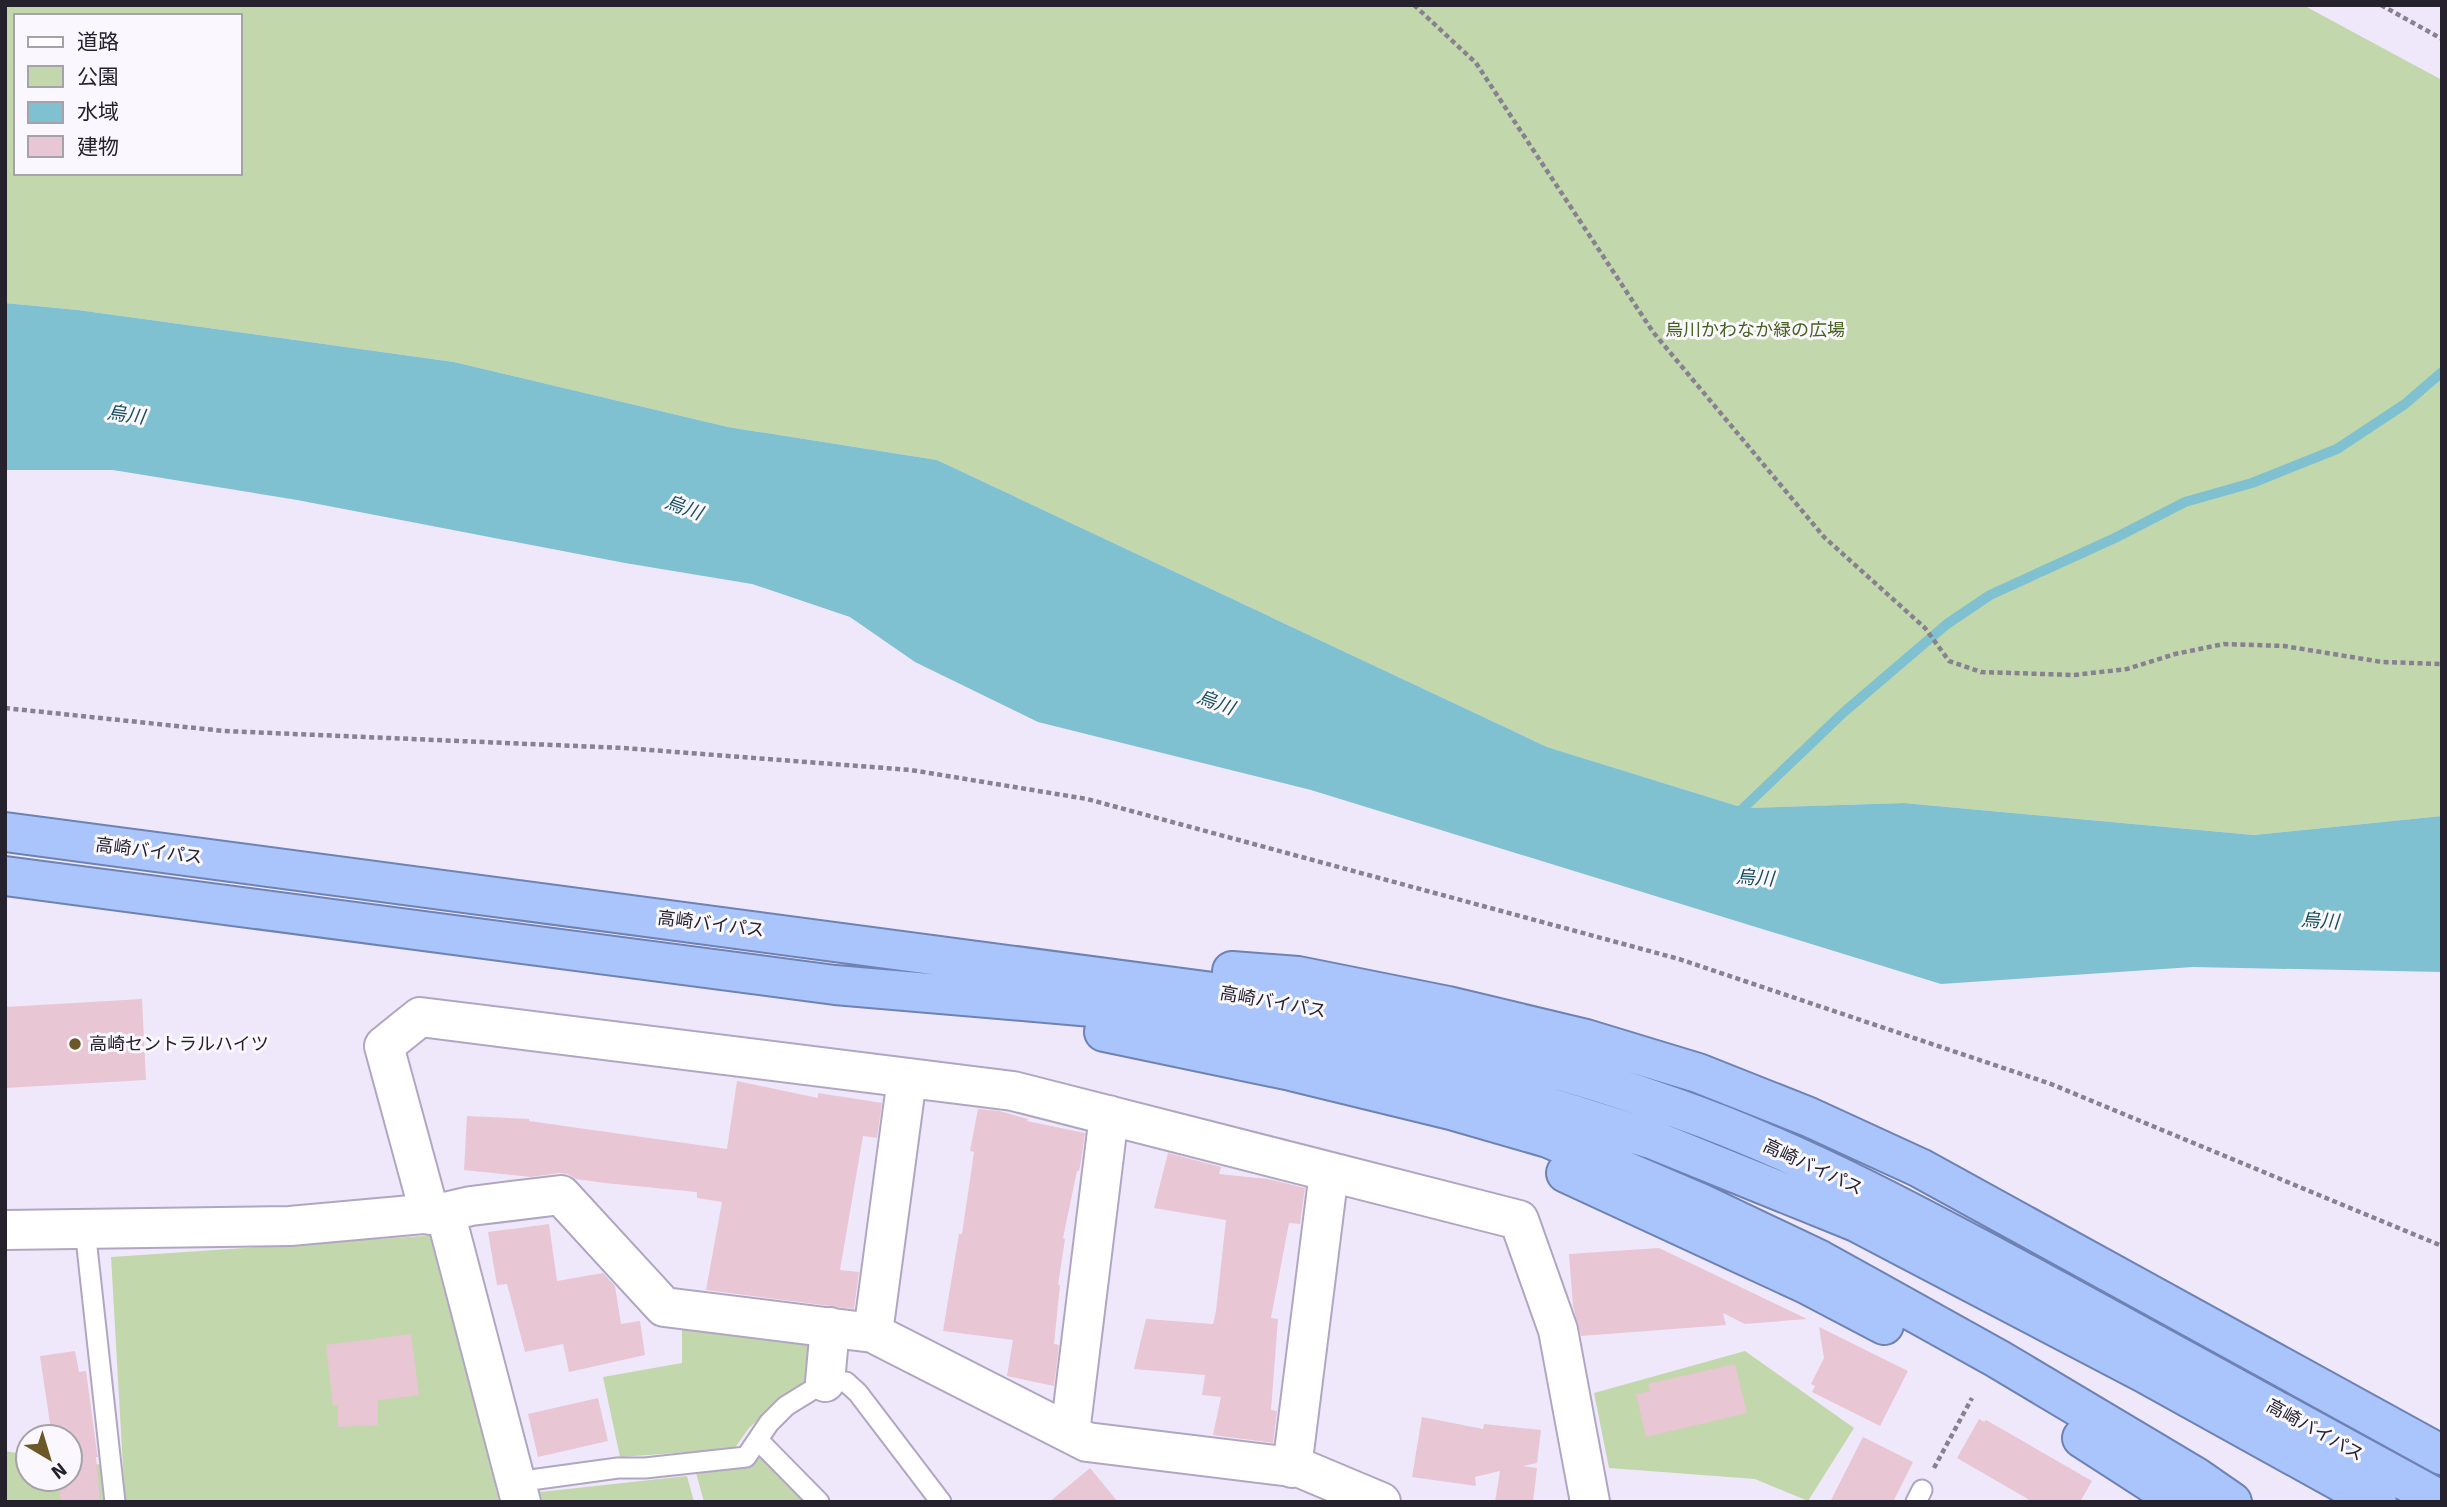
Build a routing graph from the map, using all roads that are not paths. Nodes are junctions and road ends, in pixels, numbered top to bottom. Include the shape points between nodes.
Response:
1 (5, 832) edge
2 (5, 876) edge
3 (853, 943) junction
4 (835, 985) junction
5 (1291, 1071) junction
6 (907, 1077) junction
7 (1109, 1115) junction
8 (1329, 1172) junction
9 (438, 1213) junction
10 (85, 1229) junction
11 (5, 1230) edge
12 (830, 1327) junction
13 (873, 1333) junction
14 (825, 1381) junction
15 (2255, 1415) junction
16 (1070, 1433) junction
17 (758, 1440) junction
18 (2442, 1455) edge
19 (1292, 1468) junction
20 (519, 1492) edge
21 (2442, 1501) edge
22 (115, 1502) edge
23 (819, 1502) edge
24 (942, 1502) edge
25 (1381, 1502) edge
26 (1590, 1502) edge
27 (2181, 1502) edge
28 (2232, 1502) edge
29 (2377, 1502) edge

1 - 3 highway, 高崎バイパス
2 - 4 highway, 高崎バイパス
3 - 15 highway, 高崎バイパス via 1272,1000 1489,1050 1677,1108 1797,1158 1965,1240
3 - 18 highway via 1298,976 1561,1033 1698,1073 1920,1168
4 - 5 highway via 1095,1030
4 - 15 highway, 高崎バイパス via 1092,1007 1215,1024 1363,1053 1522,1097 1651,1139 1856,1222
5 - 27 highway via 1545,1163 1806,1284 1983,1377
5 - 28 highway via 1548,1138 1688,1197 1820,1260 1998,1359
6 - 7 street via 1013,1091
6 - 9 street via 419,1017 384,1046
6 - 13 street
7 - 8 street
7 - 16 street
8 - 19 street
8 - 26 street via 1519,1220 1558,1330
9 - 10 street via 290,1226
9 - 12 street via 561,1195 664,1307
9 - 20 street
10 - 11 street
10 - 22 lane
12 - 13 street
12 - 14 street
13 - 16 street
14 - 17 lane via 786,1406
14 - 24 lane via 846,1382 858,1393
15 - 21 highway, 高崎バイパス
15 - 29 highway, 高崎バイパス
16 - 19 street via 1087,1442
17 - 20 lane via 746,1457 618,1468
17 - 23 lane
19 - 25 street

